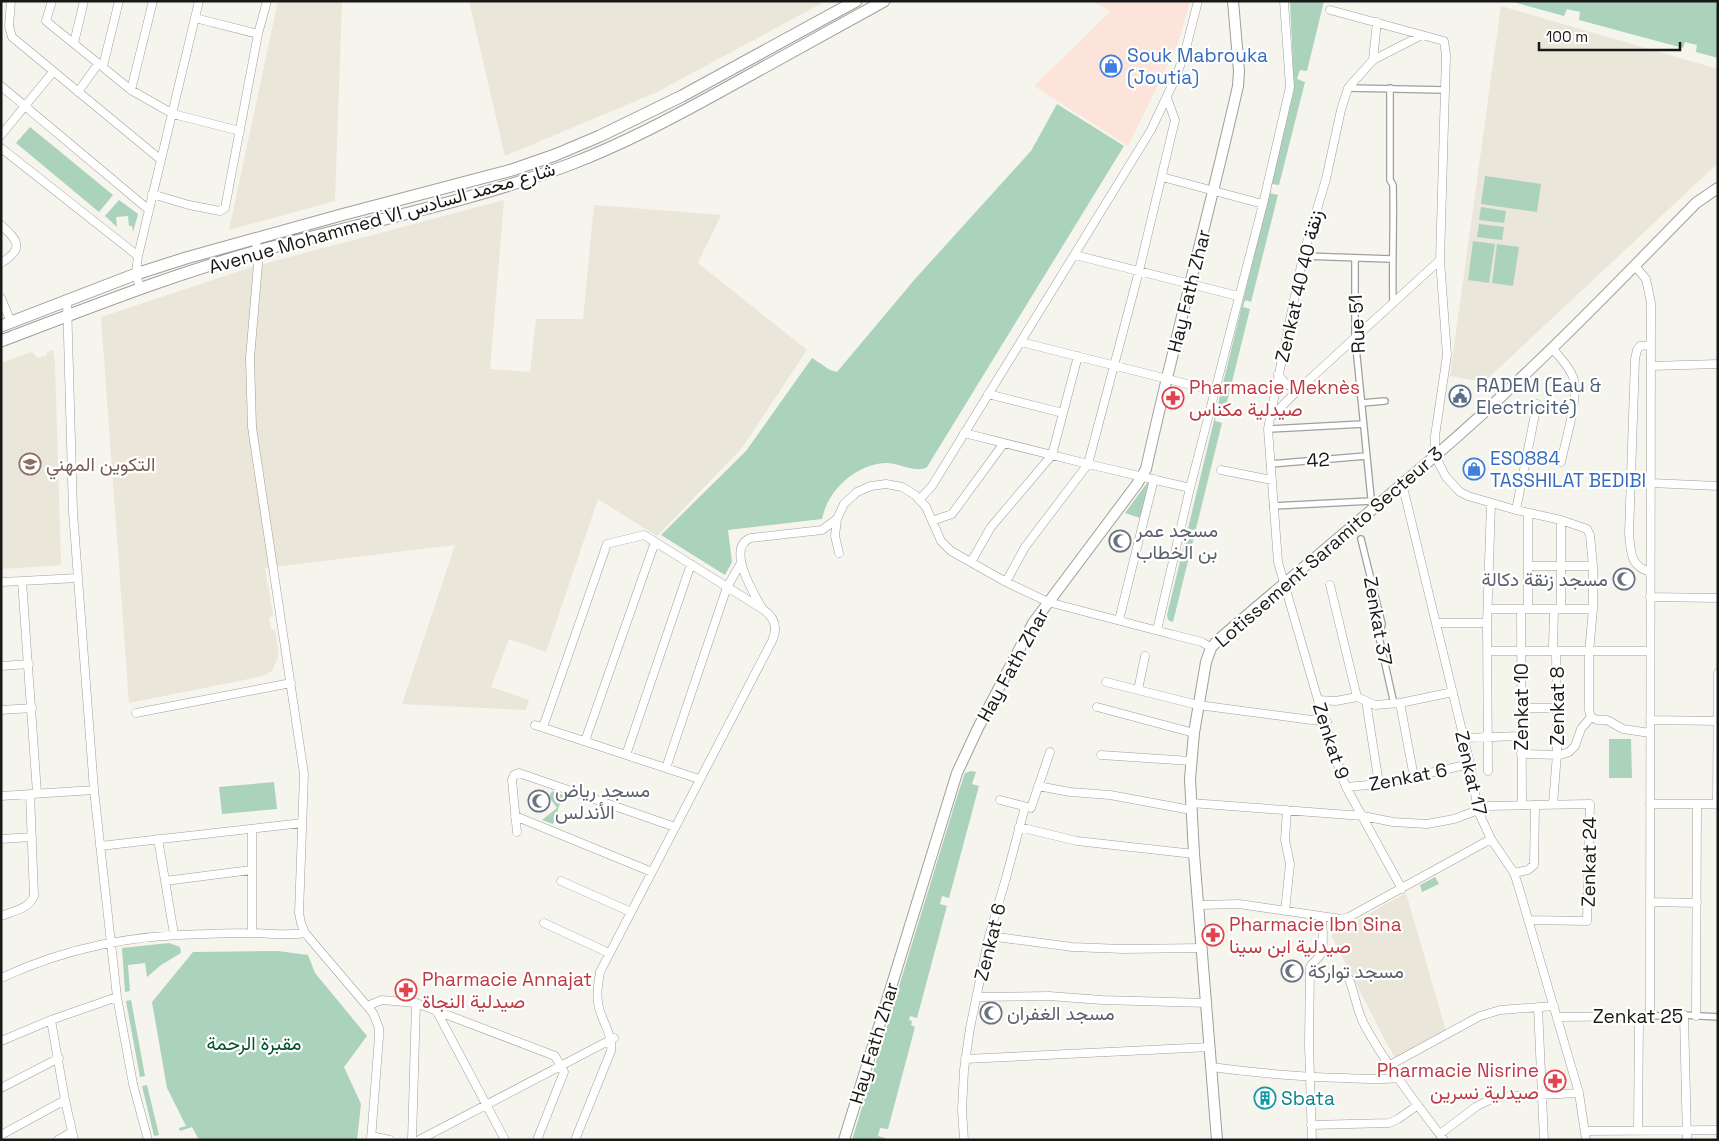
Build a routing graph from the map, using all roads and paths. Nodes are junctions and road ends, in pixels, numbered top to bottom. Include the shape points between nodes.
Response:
1 (11, 1) edge
2 (52, 1) edge
3 (84, 1) edge
4 (119, 1) edge
5 (153, 1) edge
6 (199, 1) edge
7 (267, 1) edge
8 (856, 1) edge
9 (884, 1) edge
10 (1198, 1) edge
11 (1233, 1) edge
12 (1284, 1) edge
13 (1330, 10) dead end
14 (194, 18) junction
15 (1376, 22) junction
16 (258, 34) junction
17 (1422, 35) junction
18 (74, 43) junction
19 (1373, 60) junction
20 (100, 65) junction
21 (740, 65) junction
22 (53, 72) junction
23 (746, 77) junction
24 (1, 86) edge
25 (1348, 88) junction
26 (1390, 88) junction
27 (131, 90) junction
28 (1445, 90) junction
29 (78, 92) junction
30 (682, 96) junction
31 (1167, 98) junction
32 (24, 106) junction
33 (689, 108) junction
34 (173, 114) junction
35 (240, 132) junction
36 (1, 135) edge
37 (1, 148) edge
38 (161, 160) junction
39 (512, 170) junction
40 (1162, 177) junction
41 (516, 184) junction
42 (1718, 188) edge
43 (1214, 191) junction
44 (152, 194) junction
45 (1263, 204) junction
46 (149, 210) junction
47 (1, 226) edge
48 (256, 238) junction
49 (258, 251) junction
50 (1075, 254) junction
51 (138, 256) junction
52 (1303, 256) junction
53 (1355, 258) junction
54 (1392, 259) junction
55 (1440, 260) junction
56 (1, 262) edge
57 (1635, 266) junction
58 (1140, 271) junction
59 (136, 274) junction
60 (1190, 284) junction
61 (140, 288) junction
62 (1238, 296) junction
63 (1, 298) edge
64 (67, 301) junction
65 (1393, 303) junction
66 (66, 316) junction
67 (6, 324) edge
68 (1355, 337) junction
69 (1, 341) edge
70 (1021, 342) junction
71 (1651, 344) junction
72 (1553, 348) junction
73 (1078, 356) junction
74 (1718, 364) edge
75 (1115, 366) junction
76 (1651, 366) junction
77 (1278, 374) junction
78 (1167, 379) junction
79 (1299, 389) junction
80 (1215, 391) junction
81 (988, 394) junction
82 (1386, 401) dead end
83 (1362, 403) junction
84 (1537, 404) dead end
85 (1063, 413) junction
86 (1270, 418) junction
87 (1363, 424) junction
88 (1268, 429) junction
89 (964, 433) junction
90 (1004, 443) junction
91 (1052, 455) junction
92 (1366, 456) junction
93 (1435, 456) junction
94 (1561, 462) dead end
95 (1088, 464) junction
96 (1270, 464) junction
97 (1221, 470) dead end
98 (1143, 476) junction
99 (1154, 479) junction
100 (1272, 480) junction
101 (1402, 483) junction
102 (1650, 483) junction
103 (1718, 486) edge
104 (1190, 488) junction
105 (919, 500) junction
106 (1491, 503) junction
107 (1371, 505) junction
108 (1273, 506) junction
109 (1516, 510) junction
110 (1528, 513) junction
111 (837, 520) junction
112 (1561, 520) junction
113 (932, 521) junction
114 (1361, 539) dead end
115 (655, 542) junction
116 (839, 553) dead end
117 (971, 562) junction
118 (742, 563) junction
119 (691, 564) junction
120 (1528, 566) junction
121 (1560, 566) junction
122 (1593, 566) junction
123 (1650, 572) junction
124 (77, 578) junction
125 (22, 581) junction
126 (1, 582) edge
127 (1006, 582) junction
128 (1284, 583) junction
129 (1330, 585) dead end
130 (727, 587) junction
131 (1650, 597) junction
132 (1718, 598) edge
133 (1048, 602) junction
134 (1488, 609) junction
135 (1525, 609) junction
136 (1557, 609) junction
137 (1593, 609) junction
138 (764, 610) junction
139 (1119, 620) junction
140 (1436, 623) junction
141 (1487, 623) junction
142 (1157, 630) junction
143 (1211, 648) junction
144 (1488, 651) junction
145 (1555, 651) junction
146 (1650, 651) junction
147 (1521, 652) junction
148 (1589, 652) junction
149 (1145, 656) dead end
150 (29, 664) junction
151 (1, 666) edge
152 (1718, 673) edge
153 (1106, 682) dead end
154 (291, 683) junction
155 (1138, 690) junction
156 (1453, 692) junction
157 (1357, 697) junction
158 (1318, 700) junction
159 (1366, 701) junction
160 (1397, 704) junction
161 (1198, 705) junction
162 (1097, 707) dead end
163 (32, 708) junction
164 (1522, 708) junction
165 (1557, 708) junction
166 (1, 710) edge
167 (136, 713) dead end
168 (1591, 717) junction
169 (1650, 720) junction
170 (1718, 721) edge
171 (1327, 722) junction
172 (534, 724) dead end
173 (543, 727) junction
174 (1194, 733) junction
175 (1650, 733) junction
176 (1488, 736) junction
177 (1521, 736) junction
178 (1463, 738) junction
179 (585, 741) junction
180 (1050, 752) dead end
181 (1521, 754) junction
182 (1557, 754) junction
183 (626, 755) junction
184 (1101, 755) dead end
185 (1191, 761) junction
186 (1470, 764) junction
187 (666, 768) junction
188 (1488, 771) dead end
189 (1414, 777) junction
190 (700, 779) junction
191 (1378, 784) junction
192 (1038, 786) junction
193 (1346, 787) junction
194 (94, 790) junction
195 (34, 793) junction
196 (1, 796) edge
197 (1000, 800) dead end
198 (1553, 804) junction
199 (1650, 804) junction
200 (1698, 804) junction
201 (1718, 804) edge
202 (1522, 805) junction
203 (1535, 805) junction
204 (1024, 807) junction
205 (1191, 807) junction
206 (1287, 810) junction
207 (1478, 811) junction
208 (516, 816) junction
209 (1363, 816) junction
210 (302, 823) junction
211 (675, 827) junction
212 (1020, 827) junction
213 (252, 829) junction
214 (517, 832) dead end
215 (32, 837) junction
216 (1, 839) edge
217 (158, 839) junction
218 (1491, 839) junction
219 (100, 846) junction
220 (1194, 854) junction
221 (251, 870) junction
222 (652, 872) junction
223 (1514, 873) junction
224 (164, 881) junction
225 (561, 881) dead end
226 (1402, 889) junction
227 (1650, 902) junction
228 (1697, 903) junction
229 (1199, 905) junction
230 (1285, 910) junction
231 (631, 912) junction
232 (1, 916) edge
233 (1322, 917) junction
234 (1528, 920) junction
235 (544, 923) dead end
236 (252, 933) junction
237 (305, 933) junction
238 (174, 934) junction
239 (989, 936) junction
240 (110, 942) junction
241 (1202, 948) junction
242 (609, 953) junction
243 (1, 978) edge
244 (1349, 979) dead end
245 (117, 997) junction
246 (977, 997) junction
247 (416, 1003) junction
248 (1206, 1004) junction
249 (367, 1006) junction
250 (1554, 1006) junction
251 (1538, 1007) junction
252 (436, 1010) junction
253 (1639, 1016) junction
254 (1650, 1016) junction
255 (1684, 1016) junction
256 (1696, 1016) junction
257 (1558, 1017) junction
258 (1718, 1017) edge
259 (51, 1020) junction
260 (612, 1038) junction
261 (1, 1041) edge
262 (1210, 1047) junction
263 (59, 1058) junction
264 (965, 1059) junction
265 (561, 1065) junction
266 (1390, 1065) junction
267 (1211, 1068) junction
268 (1310, 1078) junction
269 (1399, 1078) junction
270 (1, 1088) edge
271 (1579, 1093) junction
272 (1542, 1095) junction
273 (65, 1100) junction
274 (486, 1104) junction
275 (1418, 1105) junction
276 (1311, 1125) junction
277 (1641, 1130) junction
278 (1718, 1130) edge
279 (1586, 1131) junction
280 (1, 1135) edge
281 (1687, 1135) edge
282 (74, 1136) edge
283 (1442, 1137) edge
284 (371, 1138) edge
285 (58, 1140) edge
286 (148, 1140) edge
287 (390, 1140) edge
288 (412, 1140) edge
289 (418, 1140) edge
290 (505, 1140) edge
291 (537, 1140) edge
292 (575, 1140) edge
293 (844, 1140) edge
294 (964, 1140) edge
295 (1217, 1140) edge
296 (1312, 1140) edge
297 (1544, 1140) edge
298 (1586, 1140) edge
299 (1643, 1140) edge

1 - 22 street via 9,26 12,37
2 - 18 street via 46,21
3 - 18 street
4 - 20 street
5 - 27 street
6 - 14 street
7 - 16 street
8 - 21 main road, Avenue Mohammed VI شارع محمد السادس
9 - 23 main road, Avenue Mohammed VI شارع محمد السادس
10 - 31 street via 1185,52
11 - 43 street, Hay Fath Zhar via 1238,86
12 - 45 street via 1290,87
13 - 15 street
14 - 16 street
14 - 34 street
15 - 17 street
15 - 19 street
16 - 35 street
17 - 19 street
17 - 28 street via 1444,41
18 - 20 street
19 - 25 street, Zenkat 40 زنقة 40
20 - 27 street
20 - 29 street
21 - 23 main road
21 - 30 main road, Avenue Mohammed VI شارع محمد السادس
22 - 29 street
22 - 32 street
23 - 33 main road, Avenue Mohammed VI شارع محمد السادس
24 - 32 street
25 - 26 street
25 - 52 street, Zenkat 40 زنقة 40
26 - 28 street
26 - 54 street
27 - 34 street
28 - 55 street
29 - 38 street
30 - 33 main road
30 - 39 main road, Avenue Mohammed VI شارع محمد السادس via 600,136
31 - 40 street via 1175,120
31 - 50 street via 1147,138
32 - 36 street
32 - 46 street
33 - 41 main road, Avenue Mohammed VI شارع محمد السادس via 604,150
34 - 35 street
34 - 38 street
35 - 44 street via 223,210 206,209
37 - 51 street
38 - 44 street
39 - 41 main road
39 - 48 main road, Avenue Mohammed VI شارع محمد السادس
40 - 43 street
40 - 58 street
41 - 49 main road, Avenue Mohammed VI شارع محمد السادس
42 - 57 street, Lotissement Saramito Secteur 3 via 1696,204
43 - 45 street
43 - 60 street, Hay Fath Zhar
44 - 46 street
45 - 62 street
46 - 51 street
47 - 56 street via 16,241 17,247 16,252
48 - 49 street
48 - 59 main road, Avenue Mohammed VI شارع محمد السادس
49 - 61 main road, Avenue Mohammed VI شارع محمد السادس
49 - 154 street via 250,358 252,427
50 - 58 street
50 - 70 street
51 - 59 street
52 - 53 street
52 - 77 street, Zenkat 40 زنقة 40
53 - 54 street
53 - 68 street, Rue 51
54 - 65 street
55 - 65 street
55 - 93 street via 1447,355
57 - 71 street via 1646,279 1648,287
57 - 72 street, Lotissement Saramito Secteur 3
58 - 60 street
58 - 75 street
59 - 61 street
59 - 64 main road, Avenue Mohammed VI شارع محمد السادس
60 - 62 street
60 - 78 street, Hay Fath Zhar
61 - 66 main road, Avenue Mohammed VI شارع محمد السادس
62 - 80 street
63 - 67 street
64 - 66 street
64 - 67 main road, Avenue Mohammed VI شارع محمد السادس
65 - 68 street
66 - 69 main road, Avenue Mohammed VI شارع محمد السادس
66 - 124 street
68 - 79 street
68 - 83 street, Rue 51
70 - 73 street
70 - 81 street
71 - 76 street
71 - 123 street via 1640,346 1635,358 1629,534 1632,558 1641,570
72 - 93 street, Lotissement Saramito Secteur 3
72 - 94 street via 1574,379 1576,395
73 - 75 street
73 - 85 street
74 - 76 street
75 - 78 street
75 - 95 street
76 - 102 street
77 - 79 street via 1286,384
77 - 86 street, Zenkat 40 زنقة 40
78 - 80 street
78 - 98 street, Hay Fath Zhar
79 - 86 street
80 - 104 street
81 - 85 street
81 - 89 street
82 - 83 street
83 - 87 street, Rue 51
84 - 109 street
85 - 91 street
86 - 88 street, Zenkat 40 زنقة 40
87 - 88 street
87 - 92 street, Rue 51
88 - 96 street, Zenkat 40 زنقة 40
89 - 90 street
89 - 105 street via 932,486
90 - 91 street
90 - 113 street via 952,514
91 - 95 street
91 - 117 street via 990,527
92 - 96 street, 42
92 - 107 street, Rue 51
93 - 101 street, Lotissement Saramito Secteur 3
93 - 106 street via 1446,477 1460,492
95 - 98 street
95 - 127 street via 1025,547
96 - 100 street, Zenkat 40 زنقة 40
97 - 100 street
98 - 99 street
98 - 133 street, Hay Fath Zhar
99 - 104 street
99 - 139 street
100 - 108 street, Zenkat 40 زنقة 40
101 - 107 street, Lotissement Saramito Secteur 3
101 - 140 street, Zenkat 17
102 - 103 street
102 - 123 street
104 - 142 street
105 - 111 street via 902,487 871,486 856,492 844,504
105 - 113 street
106 - 109 street
106 - 134 street
107 - 108 street
107 - 128 street, Lotissement Saramito Secteur 3
108 - 128 street, Zenkat 40 زنقة 40 via 1277,553
109 - 110 street
110 - 112 street
110 - 120 street, Zenkat 10
111 - 116 street via 835,536
111 - 118 street via 822,530 747,539 740,549
112 - 121 street, Zenkat 8
112 - 122 street via 1589,532
113 - 117 street via 941,541
114 - 160 street, Zenkat 37 via 1382,624 1379,637
115 - 119 street
115 - 173 street via 644,535 607,544
115 - 179 street
117 - 127 street
118 - 130 street
118 - 138 street
119 - 130 street
119 - 183 street
120 - 121 street
120 - 135 street, Zenkat 10
121 - 122 street
121 - 136 street, Zenkat 8
122 - 137 street
123 - 131 street
124 - 125 street
124 - 194 street
125 - 126 street
125 - 150 street
127 - 133 street
128 - 143 street, Lotissement Saramito Secteur 3
128 - 158 street, Zenkat 9
129 - 157 street
130 - 138 street
130 - 187 street
131 - 132 street
131 - 146 street
133 - 139 street
133 - 293 street, Hay Fath Zhar via 1033,623 957,773
134 - 135 street
134 - 141 street
135 - 136 street
135 - 147 street, Zenkat 10
136 - 137 street
136 - 145 street, Zenkat 8
137 - 148 street
138 - 190 street via 774,620 775,634
139 - 142 street
140 - 141 street
140 - 156 street, Zenkat 17
141 - 144 street
142 - 143 street via 1202,642
143 - 161 street, Lotissement Saramito Secteur 3
144 - 147 street
144 - 176 street
145 - 147 street
145 - 148 street
145 - 165 street, Zenkat 8
146 - 148 street
146 - 169 street
147 - 164 street, Zenkat 10
148 - 168 street
149 - 155 street
150 - 151 street
150 - 163 street
152 - 170 street
153 - 155 street
154 - 167 street
154 - 210 street via 304,774
155 - 161 street
156 - 160 street
156 - 178 street, Zenkat 17
157 - 158 street
157 - 159 street
158 - 171 street, Zenkat 9
159 - 160 street via 1375,705
159 - 191 street
160 - 189 street
161 - 171 street
161 - 174 street, Lotissement Saramito Secteur 3
162 - 174 street
163 - 166 street
163 - 195 street
164 - 165 street
164 - 177 street, Zenkat 10
165 - 182 street, Zenkat 8
168 - 175 street via 1607,720 1623,729
168 - 182 street via 1572,750
169 - 170 street
169 - 175 street
170 - 201 street
171 - 193 street, Zenkat 9
172 - 173 street
173 - 179 street
174 - 185 street, Lotissement Saramito Secteur 3
175 - 199 street
176 - 177 street
176 - 178 street
176 - 188 street
177 - 181 street, Zenkat 10
178 - 186 street, Zenkat 17
179 - 183 street
180 - 192 street
181 - 182 street
181 - 202 street, Zenkat 10
182 - 198 street, Zenkat 8
183 - 187 street
184 - 185 street
185 - 205 street, Lotissement Saramito Secteur 3
186 - 189 street, Zenkat 6
186 - 207 street, Zenkat 17
187 - 190 street
189 - 191 street, Zenkat 6
190 - 211 street
191 - 193 street, Zenkat 6
192 - 204 street via 1031,808
192 - 205 street
193 - 209 street, Zenkat 9
194 - 195 street
194 - 219 street
195 - 196 street
195 - 215 street
197 - 204 street
198 - 203 street
198 - 234 street, Zenkat 24 via 1590,804 1587,920
199 - 200 street
199 - 227 street
200 - 201 street
200 - 228 street
202 - 203 street
202 - 207 street via 1489,806
203 - 223 street via 1534,865
204 - 212 street, Zenkat 6
205 - 206 street
205 - 220 street, Lotissement Saramito Secteur 3
206 - 209 street
206 - 230 street via 1286,840 1290,864
207 - 209 street via 1427,824
207 - 218 street, Zenkat 17
208 - 211 street via 512,780 519,773
208 - 214 street
208 - 222 street
209 - 226 street, Zenkat 9
210 - 213 street
210 - 237 street via 300,913
211 - 222 street
212 - 220 street via 1077,841
212 - 239 street, Zenkat 6
213 - 217 street
213 - 221 street
215 - 216 street
215 - 232 street via 33,900
217 - 219 street
217 - 224 street
218 - 223 street, Zenkat 17
218 - 226 street
219 - 240 street
220 - 229 street, Lotissement Saramito Secteur 3
221 - 224 street
221 - 236 street
222 - 231 street
223 - 234 street, Zenkat 17
224 - 238 street
225 - 231 street
226 - 233 street via 1341,920
227 - 228 street
227 - 254 street
228 - 256 street
229 - 230 street via 1239,904
229 - 241 street, Lotissement Saramito Secteur 3
230 - 233 street
231 - 242 street
233 - 268 street via 1322,948 1310,967
234 - 250 street, Zenkat 17
235 - 242 street
236 - 237 street
236 - 238 street
237 - 249 street
238 - 240 street
239 - 241 street via 1081,947
239 - 246 street, Zenkat 6
240 - 243 street via 39,962
240 - 245 street
241 - 248 street, Lotissement Saramito Secteur 3
242 - 260 street via 600,972 597,994
244 - 266 street via 1364,1025
245 - 259 street
245 - 286 street
246 - 248 street via 1049,996
246 - 264 street, Zenkat 6
247 - 249 street via 382,1000
247 - 252 street
247 - 288 street
248 - 262 street, Lotissement Saramito Secteur 3
249 - 284 street via 379,1028
250 - 251 street
250 - 257 street, Zenkat 17
251 - 266 street via 1500,1010 1480,1016
251 - 272 street
252 - 265 street via 555,1056
252 - 274 street
253 - 254 street, Zenkat 25
253 - 257 street, Zenkat 25
253 - 277 street
254 - 255 street, Zenkat 25
255 - 256 street, Zenkat 25
255 - 281 street
256 - 258 street, Zenkat 25
257 - 271 street, Zenkat 17
259 - 261 street
259 - 263 street
260 - 265 street
260 - 292 street via 611,1051
262 - 264 street
262 - 267 street, Lotissement Saramito Secteur 3
263 - 270 street
263 - 273 street
264 - 294 street, Zenkat 6
265 - 274 street
265 - 291 street via 564,1072
266 - 269 street
267 - 268 street
267 - 295 street, Lotissement Saramito Secteur 3
268 - 269 street
268 - 276 street
269 - 275 street
271 - 272 street
271 - 279 street, Zenkat 17
272 - 283 street via 1488,1100
272 - 297 street
273 - 280 street
273 - 282 street
274 - 289 street
274 - 290 street
275 - 276 street via 1388,1123
275 - 283 street
276 - 296 street
277 - 279 street
277 - 281 street
277 - 299 street
278 - 281 street
279 - 298 street, Zenkat 17
282 - 285 street
284 - 287 street

